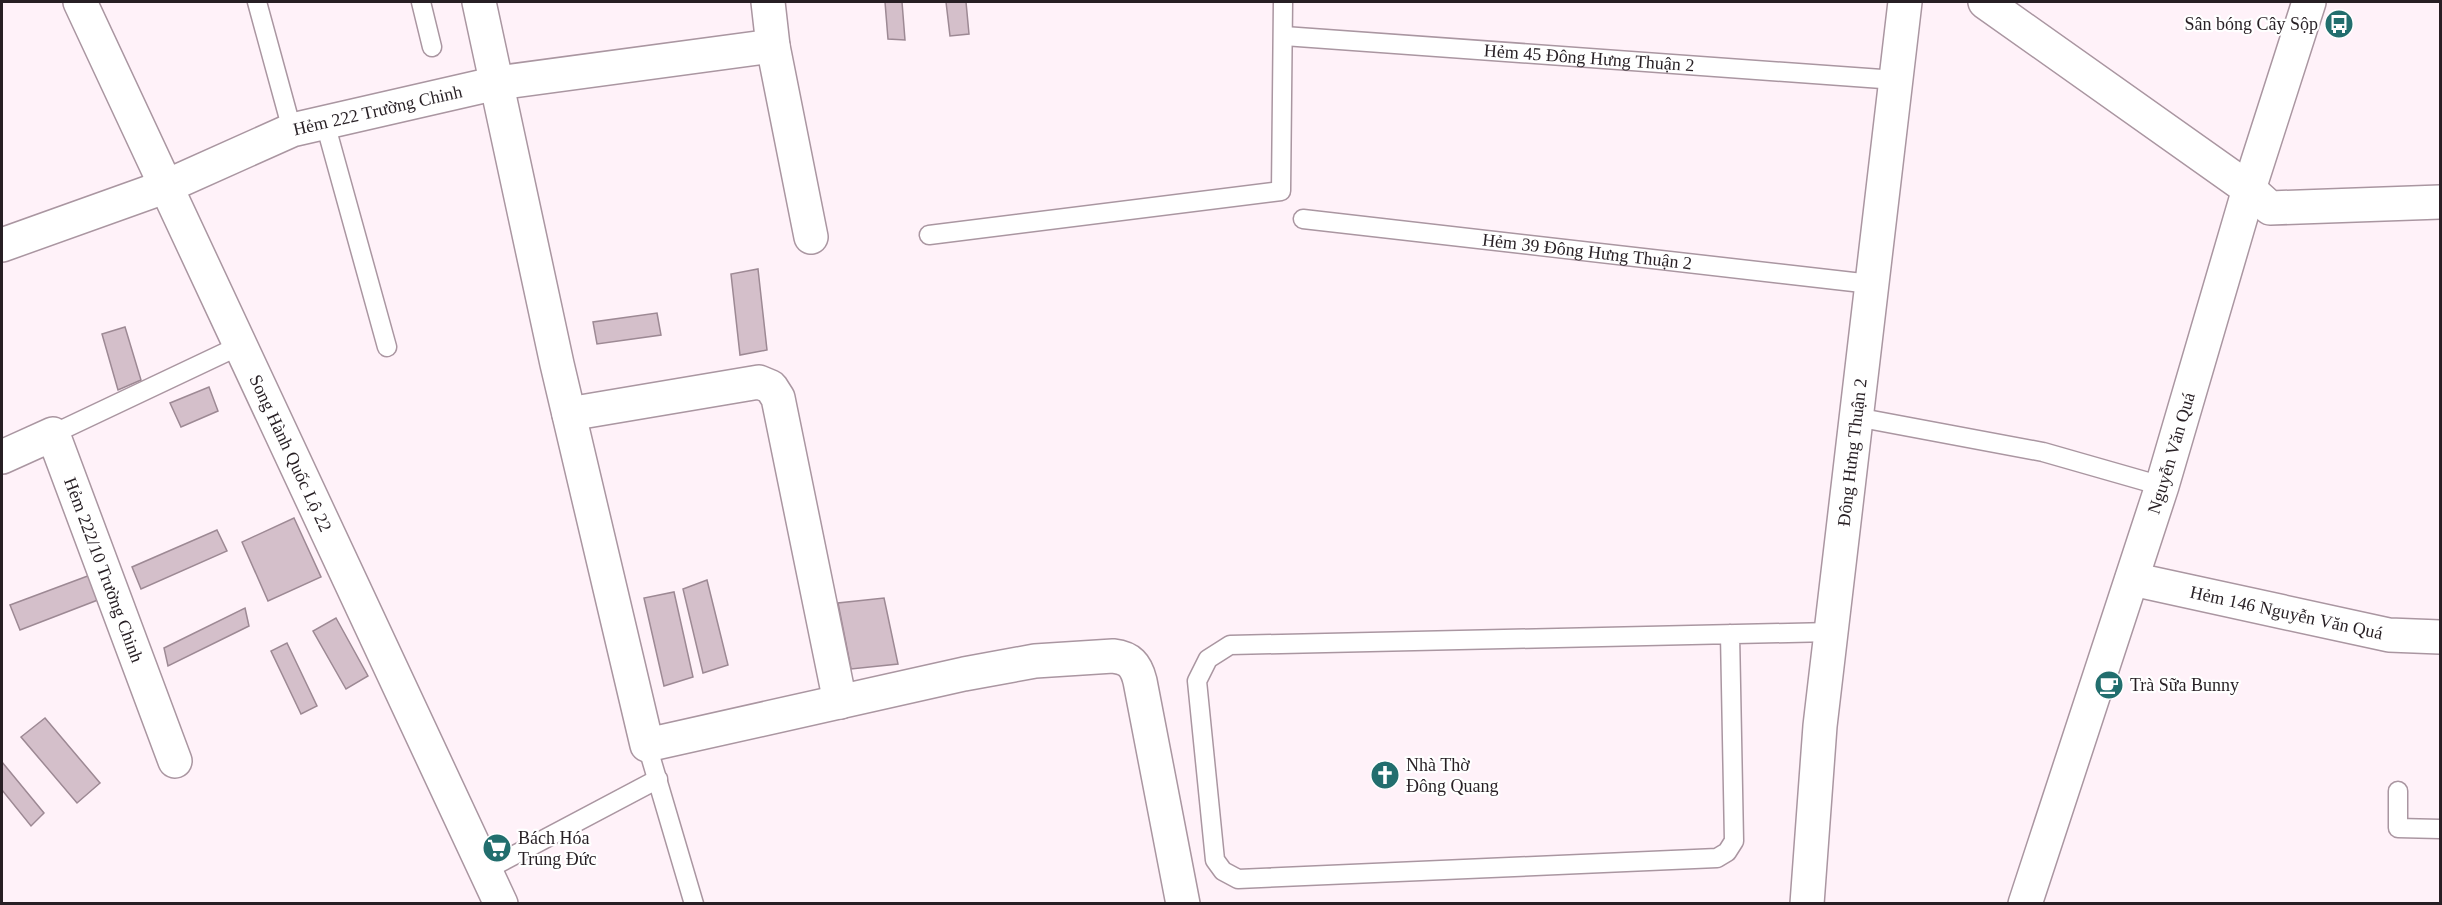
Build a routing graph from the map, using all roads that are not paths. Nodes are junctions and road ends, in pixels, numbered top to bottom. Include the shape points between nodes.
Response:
1 (80, 2) edge
2 (257, 2) edge
3 (421, 2) edge
4 (479, 2) edge
5 (768, 2) edge
6 (1283, 2) edge
7 (1905, 2) edge
8 (1985, 2) edge
9 (2309, 2) edge
10 (1284, 36) junction
11 (773, 46) junction
12 (432, 47) dead end
13 (1896, 80) junction
14 (497, 83) junction
15 (325, 123) junction
16 (292, 130) junction
17 (167, 186) junction
18 (2248, 189) junction
19 (2440, 202) edge
20 (1303, 219) dead end
21 (929, 235) dead end
22 (811, 237) dead end
23 (2, 245) edge
24 (1871, 284) junction
25 (241, 345) junction
26 (387, 347) dead end
27 (569, 414) junction
28 (1856, 417) junction
29 (53, 434) junction
30 (2, 457) edge
31 (2163, 486) junction
32 (2132, 579) junction
33 (1831, 632) junction
34 (1730, 634) junction
35 (2440, 637) edge
36 (840, 702) junction
37 (647, 745) junction
38 (176, 760) dead end
39 (658, 779) junction
40 (2398, 791) dead end
41 (2440, 829) edge
42 (486, 870) junction
43 (499, 902) edge
44 (694, 903) edge
45 (1183, 903) edge
46 (1807, 903) edge
47 (2025, 903) edge

1 - 17 street, Song Hành Quốc Lộ 22
2 - 16 lane
3 - 12 lane
4 - 14 street
5 - 11 street
6 - 10 lane
7 - 13 street, Đông Hưng Thuận 2
8 - 18 street
9 - 18 street, Nguyễn Văn Quá
10 - 13 lane, Hẻm 45 Đông Hưng Thuận 2
10 - 21 lane via 1281,191
11 - 14 street, Hẻm 222 Trường Chinh
11 - 22 street
13 - 24 street, Đông Hưng Thuận 2
14 - 15 street, Hẻm 222 Trường Chinh
14 - 27 street
15 - 16 street, Hẻm 222 Trường Chinh
15 - 26 lane
16 - 17 street, Hẻm 222 Trường Chinh
17 - 23 street, Hẻm 222 Trường Chinh
17 - 25 street, Song Hành Quốc Lộ 22
18 - 19 street via 2270,208
18 - 31 street, Nguyễn Văn Quá
20 - 24 lane, Hẻm 39 Đông Hưng Thuận 2
24 - 28 street, Đông Hưng Thuận 2
25 - 29 lane
25 - 42 street, Song Hành Quốc Lộ 22
27 - 36 street via 759,382 771,387 778,398
27 - 37 street
28 - 31 lane via 2043,452
28 - 33 street, Đông Hưng Thuận 2
29 - 30 street
29 - 38 street, Hẻm 222/10 Trường Chinh
31 - 32 street, Nguyễn Văn Quá
32 - 35 street, Hẻm 146 Nguyễn Văn Quá via 2389,635
32 - 47 street, Nguyễn Văn Quá
33 - 34 lane
33 - 46 street, Đông Hưng Thuận 2
34 - 34 lane via 1230,645 1208,659 1197,681 1215,861 1238,879 1717,858 1734,841
36 - 37 street
36 - 45 street via 1035,661 1125,658 1136,667 1140,681
37 - 39 lane
39 - 42 lane
39 - 44 lane
40 - 41 lane via 2398,828
42 - 43 street, Song Hành Quốc Lộ 22

